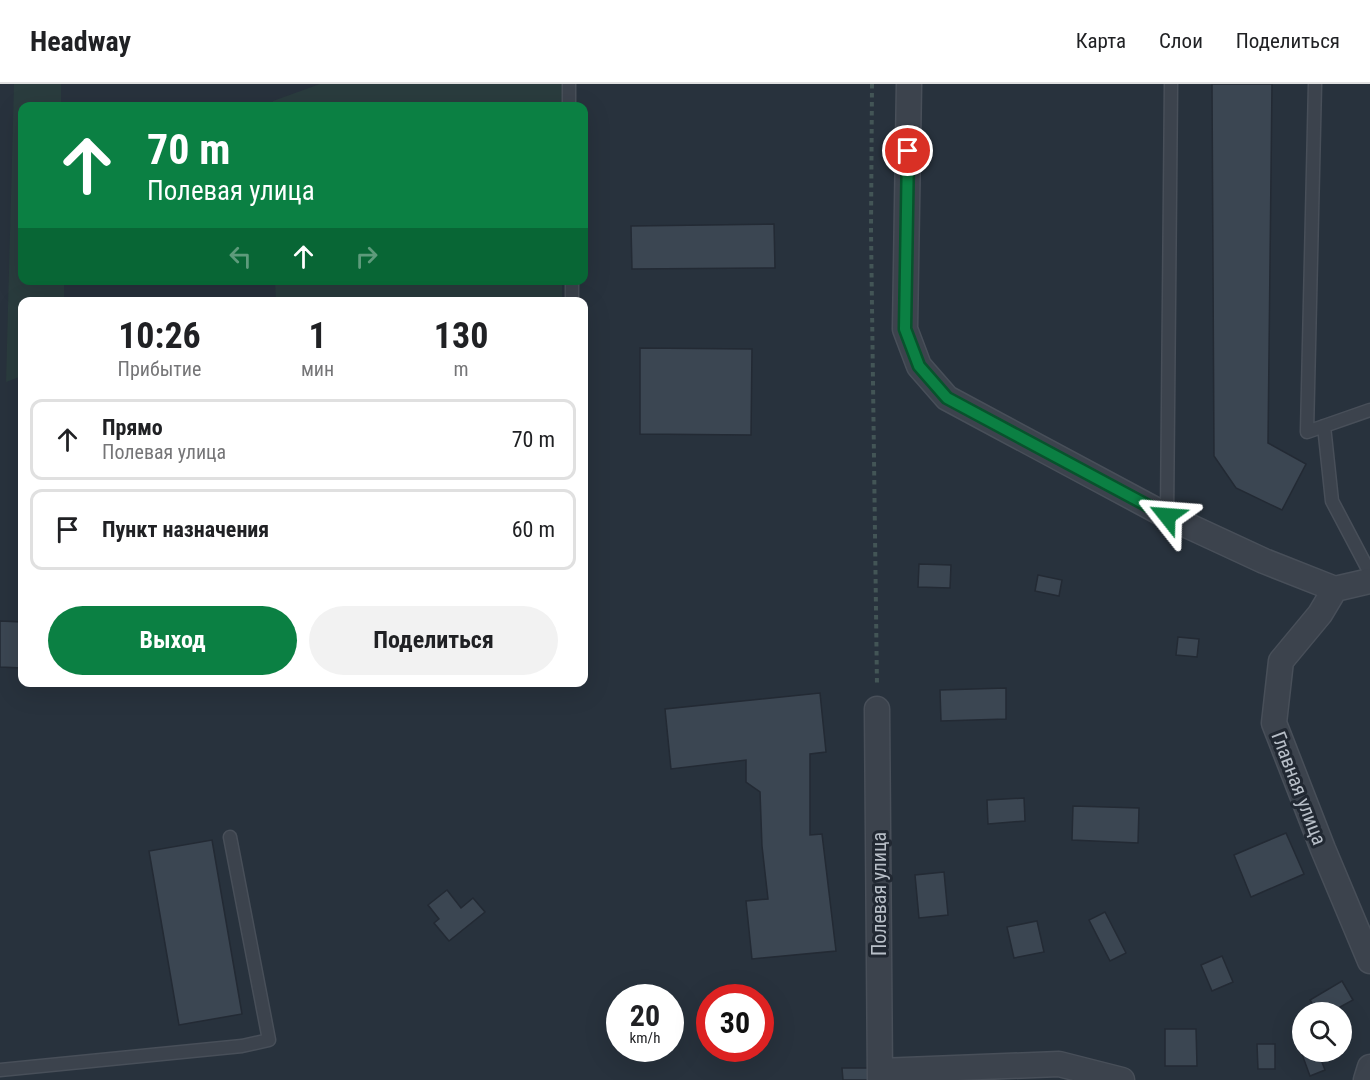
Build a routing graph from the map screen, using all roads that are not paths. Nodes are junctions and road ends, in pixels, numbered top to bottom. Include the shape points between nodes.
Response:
1 (569, 84) edge
2 (909, 84) edge
3 (1171, 84) edge
4 (1315, 84) edge
5 (569, 102) edge
6 (1370, 410) edge
7 (1324, 426) junction
8 (1167, 516) junction
9 (1370, 573) edge
10 (1370, 581) edge
11 (1335, 589) junction
12 (878, 709) road end
13 (230, 837) dead end
14 (1370, 961) edge
15 (1370, 1067) edge
16 (0, 1070) edge
17 (880, 1075) edge
18 (1122, 1080) edge
19 (1366, 1080) edge

1 - 5 lane
2 - 8 street via 905,329 919,366 947,398
3 - 8 lane
4 - 7 lane via 1307,432
6 - 7 lane
7 - 9 lane via 1332,501
8 - 11 street
10 - 11 street
11 - 14 street, Главная улица via 1281,661 1274,723
12 - 17 street, Полевая улица
13 - 16 lane via 270,1040
15 - 19 street
17 - 18 street via 1059,1064

